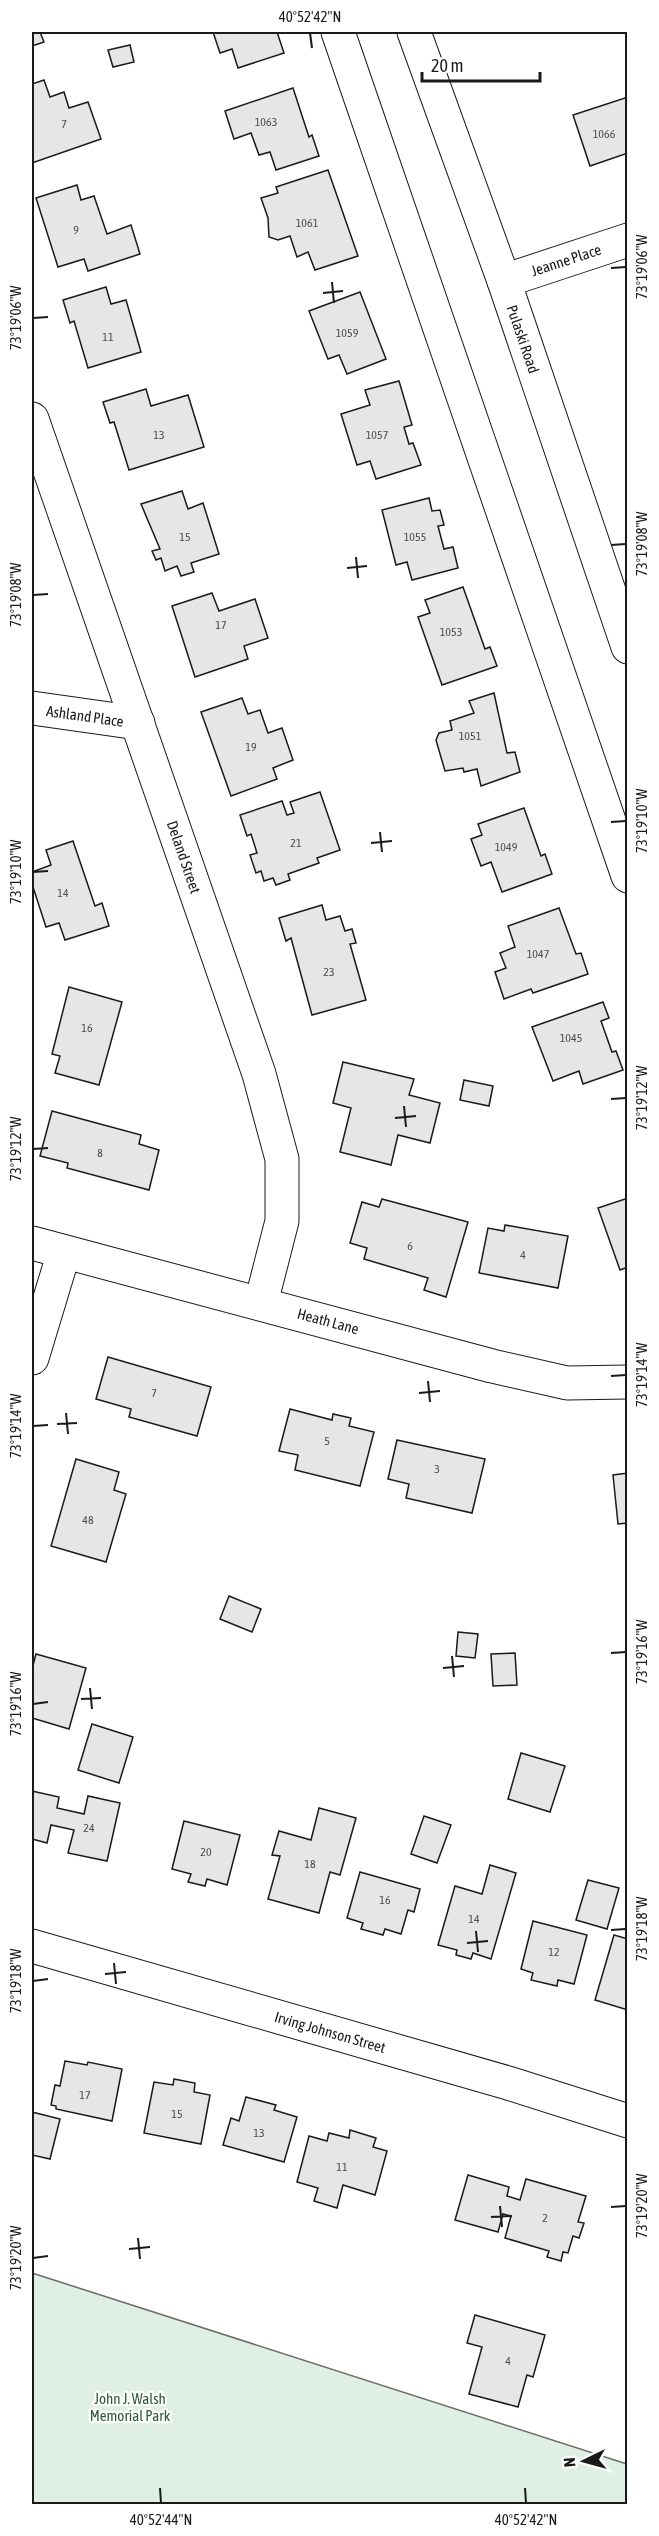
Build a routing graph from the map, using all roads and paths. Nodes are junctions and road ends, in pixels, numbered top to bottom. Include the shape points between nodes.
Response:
1 (338, 32) edge
2 (414, 32) edge
3 (627, 240) edge
4 (504, 281) junction
5 (32, 419) edge
6 (627, 647) edge
7 (32, 708) edge
8 (138, 723) junction
9 (627, 876) edge
10 (32, 1243) edge
11 (64, 1251) junction
12 (261, 1303) junction
13 (32, 1358) edge
14 (627, 1382) edge
15 (32, 1946) edge
16 (627, 2121) edge

1 - 9 street
2 - 4 street, Pulaski Road
3 - 4 street, Jeanne Place
4 - 6 street, Pulaski Road
5 - 8 street, Deland Street
7 - 8 street, Ashland Place
8 - 12 street, Deland Street via 259,1074 282,1159 282,1221
10 - 11 street, Heath Lane
11 - 12 street, Heath Lane
11 - 13 street
12 - 14 street, Heath Lane via 567,1383
15 - 16 street, Irving Johnson Street

